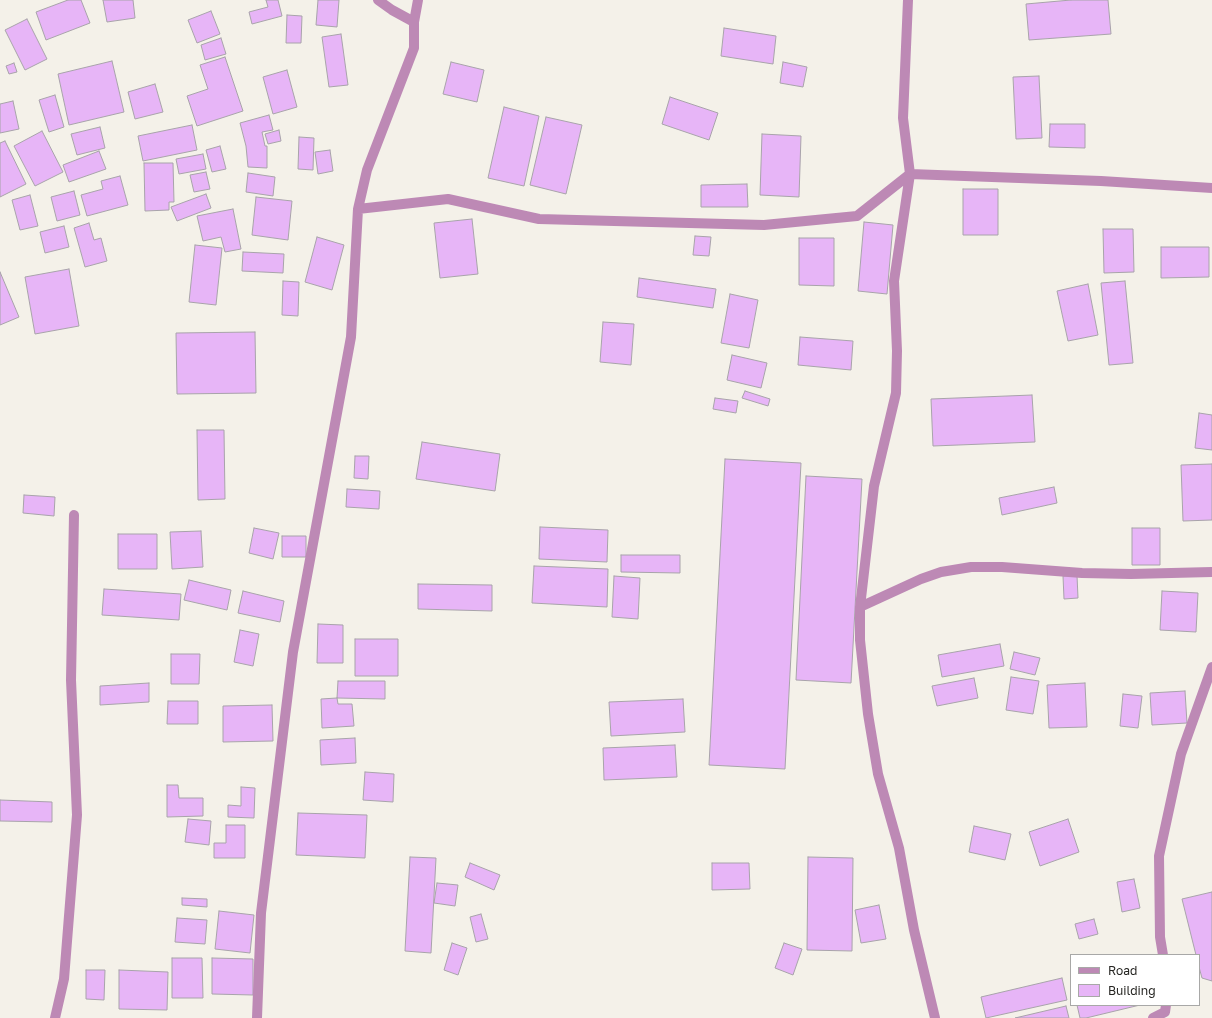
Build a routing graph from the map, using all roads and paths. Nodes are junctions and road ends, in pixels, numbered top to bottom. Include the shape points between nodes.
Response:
1 (378, 0) edge
2 (418, 0) edge
3 (908, 0) edge
4 (414, 22) junction
5 (910, 174) junction
6 (1212, 188) edge
7 (358, 209) junction
8 (74, 515) dead end
9 (1212, 572) edge
10 (860, 607) junction
11 (1212, 667) edge
12 (1163, 954) edge
13 (1166, 1006) edge
14 (55, 1018) edge
15 (257, 1018) edge
16 (935, 1018) edge
17 (1153, 1018) edge

1 - 4 street
2 - 4 street
3 - 5 street via 903,118
4 - 7 street via 414,48 367,170
5 - 6 street
5 - 7 street via 857,216 764,225 539,219 448,199
5 - 10 street via 894,281 896,392 874,486
7 - 15 street via 350,337 293,652 261,913
8 - 14 street via 70,680 77,816 64,979
9 - 10 street via 1130,574 971,567 941,572 921,579
10 - 16 street via 860,640 878,774 899,848 914,930
11 - 12 street via 1181,754 1159,856 1160,937
13 - 17 street via 1165,1012

